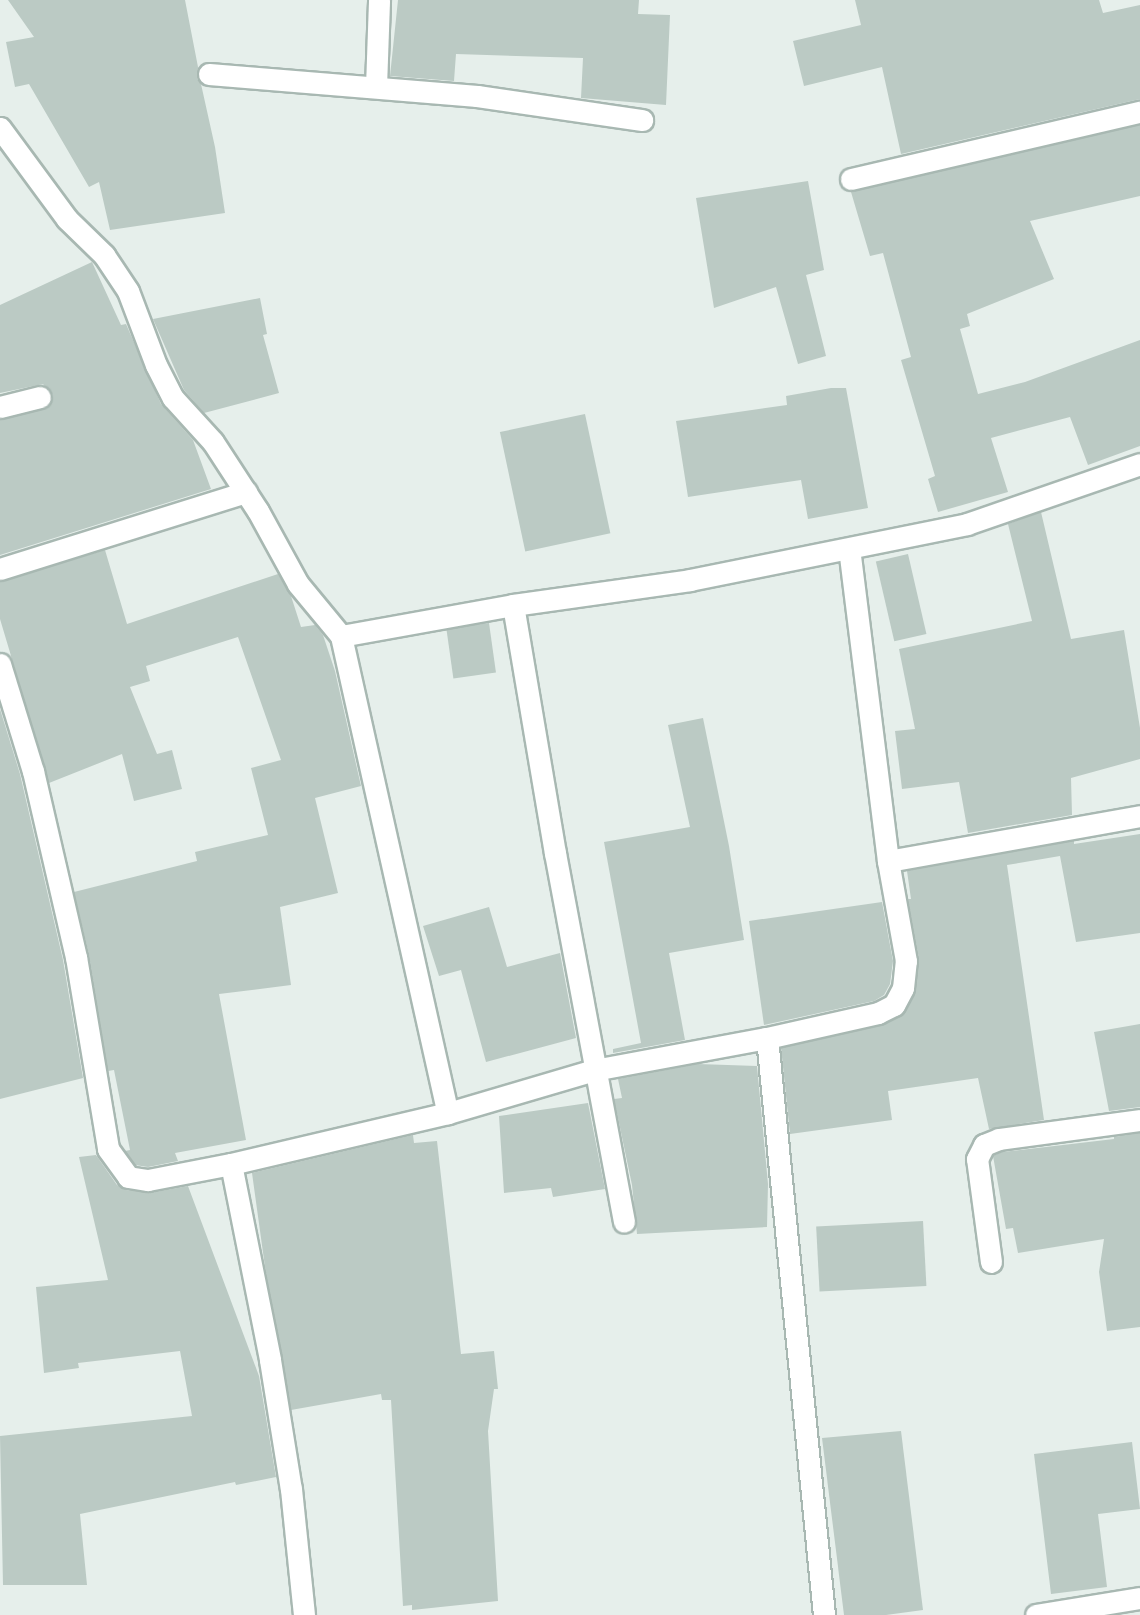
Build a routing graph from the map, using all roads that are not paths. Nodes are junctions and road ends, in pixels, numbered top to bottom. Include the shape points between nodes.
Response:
1 (379, 0) edge
2 (209, 74) dead end
3 (376, 87) junction
4 (1140, 111) edge
5 (642, 120) dead end
6 (0, 128) edge
7 (851, 179) dead end
8 (40, 397) dead end
9 (0, 407) edge
10 (1140, 464) edge
11 (246, 492) junction
12 (849, 549) junction
13 (0, 569) edge
14 (513, 605) junction
15 (341, 636) junction
16 (0, 664) edge
17 (1140, 817) edge
18 (888, 861) junction
19 (767, 1038) junction
20 (594, 1070) junction
21 (448, 1114) junction
22 (1140, 1120) edge
23 (231, 1164) junction
24 (624, 1222) dead end
25 (991, 1262) dead end
26 (1140, 1598) edge
27 (304, 1615) edge
28 (824, 1615) edge
29 (1036, 1615) edge

1 - 3 street
2 - 3 street
3 - 5 street via 477,96
4 - 7 street
6 - 11 street via 67,219 104,255 128,291 173,398 213,442
8 - 9 street
10 - 12 street via 967,524
11 - 13 street
11 - 15 street via 298,584
12 - 14 street via 690,580
12 - 18 street
14 - 15 street
14 - 20 street
15 - 21 street
16 - 23 street via 33,771 76,957 108,1149 128,1177 148,1180
17 - 18 street
18 - 19 street via 906,961 903,988 894,1005 878,1013
19 - 20 street
19 - 28 street
20 - 21 street
20 - 24 street
21 - 23 street
22 - 25 street via 999,1139 984,1145 977,1159
23 - 27 street via 285,1451
26 - 29 street

